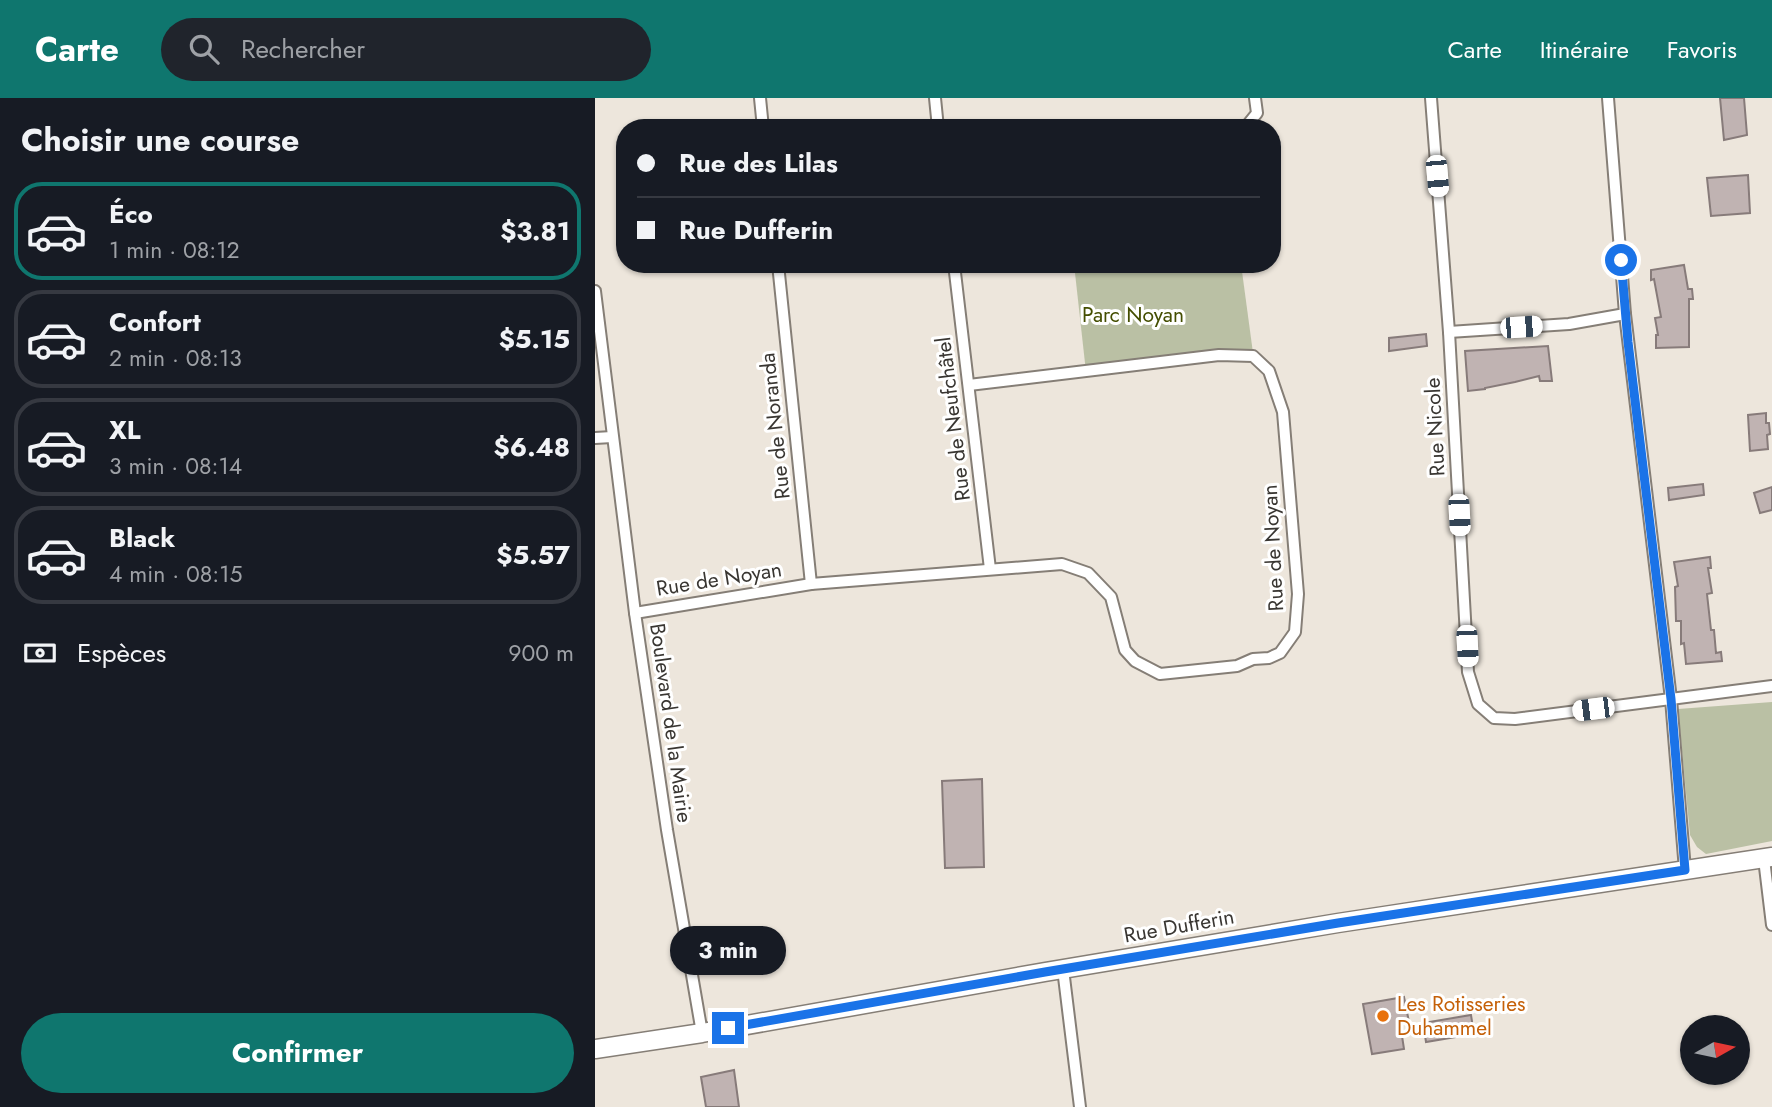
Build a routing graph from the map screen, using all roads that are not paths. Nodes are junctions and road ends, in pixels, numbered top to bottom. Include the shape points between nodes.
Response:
1 (760, 98) edge
2 (935, 98) edge
3 (1255, 98) edge
4 (1431, 98) edge
5 (1608, 98) edge
6 (762, 119) edge
7 (937, 119) edge
8 (1252, 119) edge
9 (779, 273) edge
10 (955, 273) edge
11 (595, 291) edge
12 (1625, 314) junction
13 (1449, 332) junction
14 (969, 385) junction
15 (612, 437) junction
16 (595, 438) edge
17 (990, 569) junction
18 (811, 584) junction
19 (635, 613) junction
20 (1772, 686) edge
21 (1671, 699) junction
22 (1768, 858) edge
23 (1685, 870) junction
24 (1772, 925) edge
25 (1063, 969) junction
26 (702, 1033) junction
27 (595, 1049) edge
28 (1080, 1107) edge

1 - 6 street
2 - 7 street
3 - 8 street via 1257,113
4 - 13 street, Rue Nicole
5 - 12 street
9 - 18 street, Rue de Noranda
10 - 14 street, Rue de Neufchâtel
11 - 15 street, Boulevard de la Mairie
12 - 13 street via 1569,324
12 - 21 street
13 - 21 street, Rue Nicole via 1468,672 1478,704 1494,718 1515,719
14 - 17 street, Rue de Neufchâtel
14 - 17 street, Rue de Noyan via 1219,355 1252,356 1269,371 1283,412 1298,594 1296,632 1280,653 1269,658 1160,674 1135,662 1125,650 1111,597 1088,573 1062,564
15 - 16 street
15 - 19 street, Boulevard de la Mairie
17 - 18 street, Rue de Noyan
18 - 19 street, Rue de Noyan
19 - 26 street, Boulevard de la Mairie
20 - 21 street, Rue Nicole
21 - 23 street
22 - 23 main road, Rue Dufferin
22 - 24 street
23 - 25 main road, Rue Dufferin
25 - 26 main road, Rue Dufferin
25 - 28 street
26 - 27 main road, Rue Dufferin

